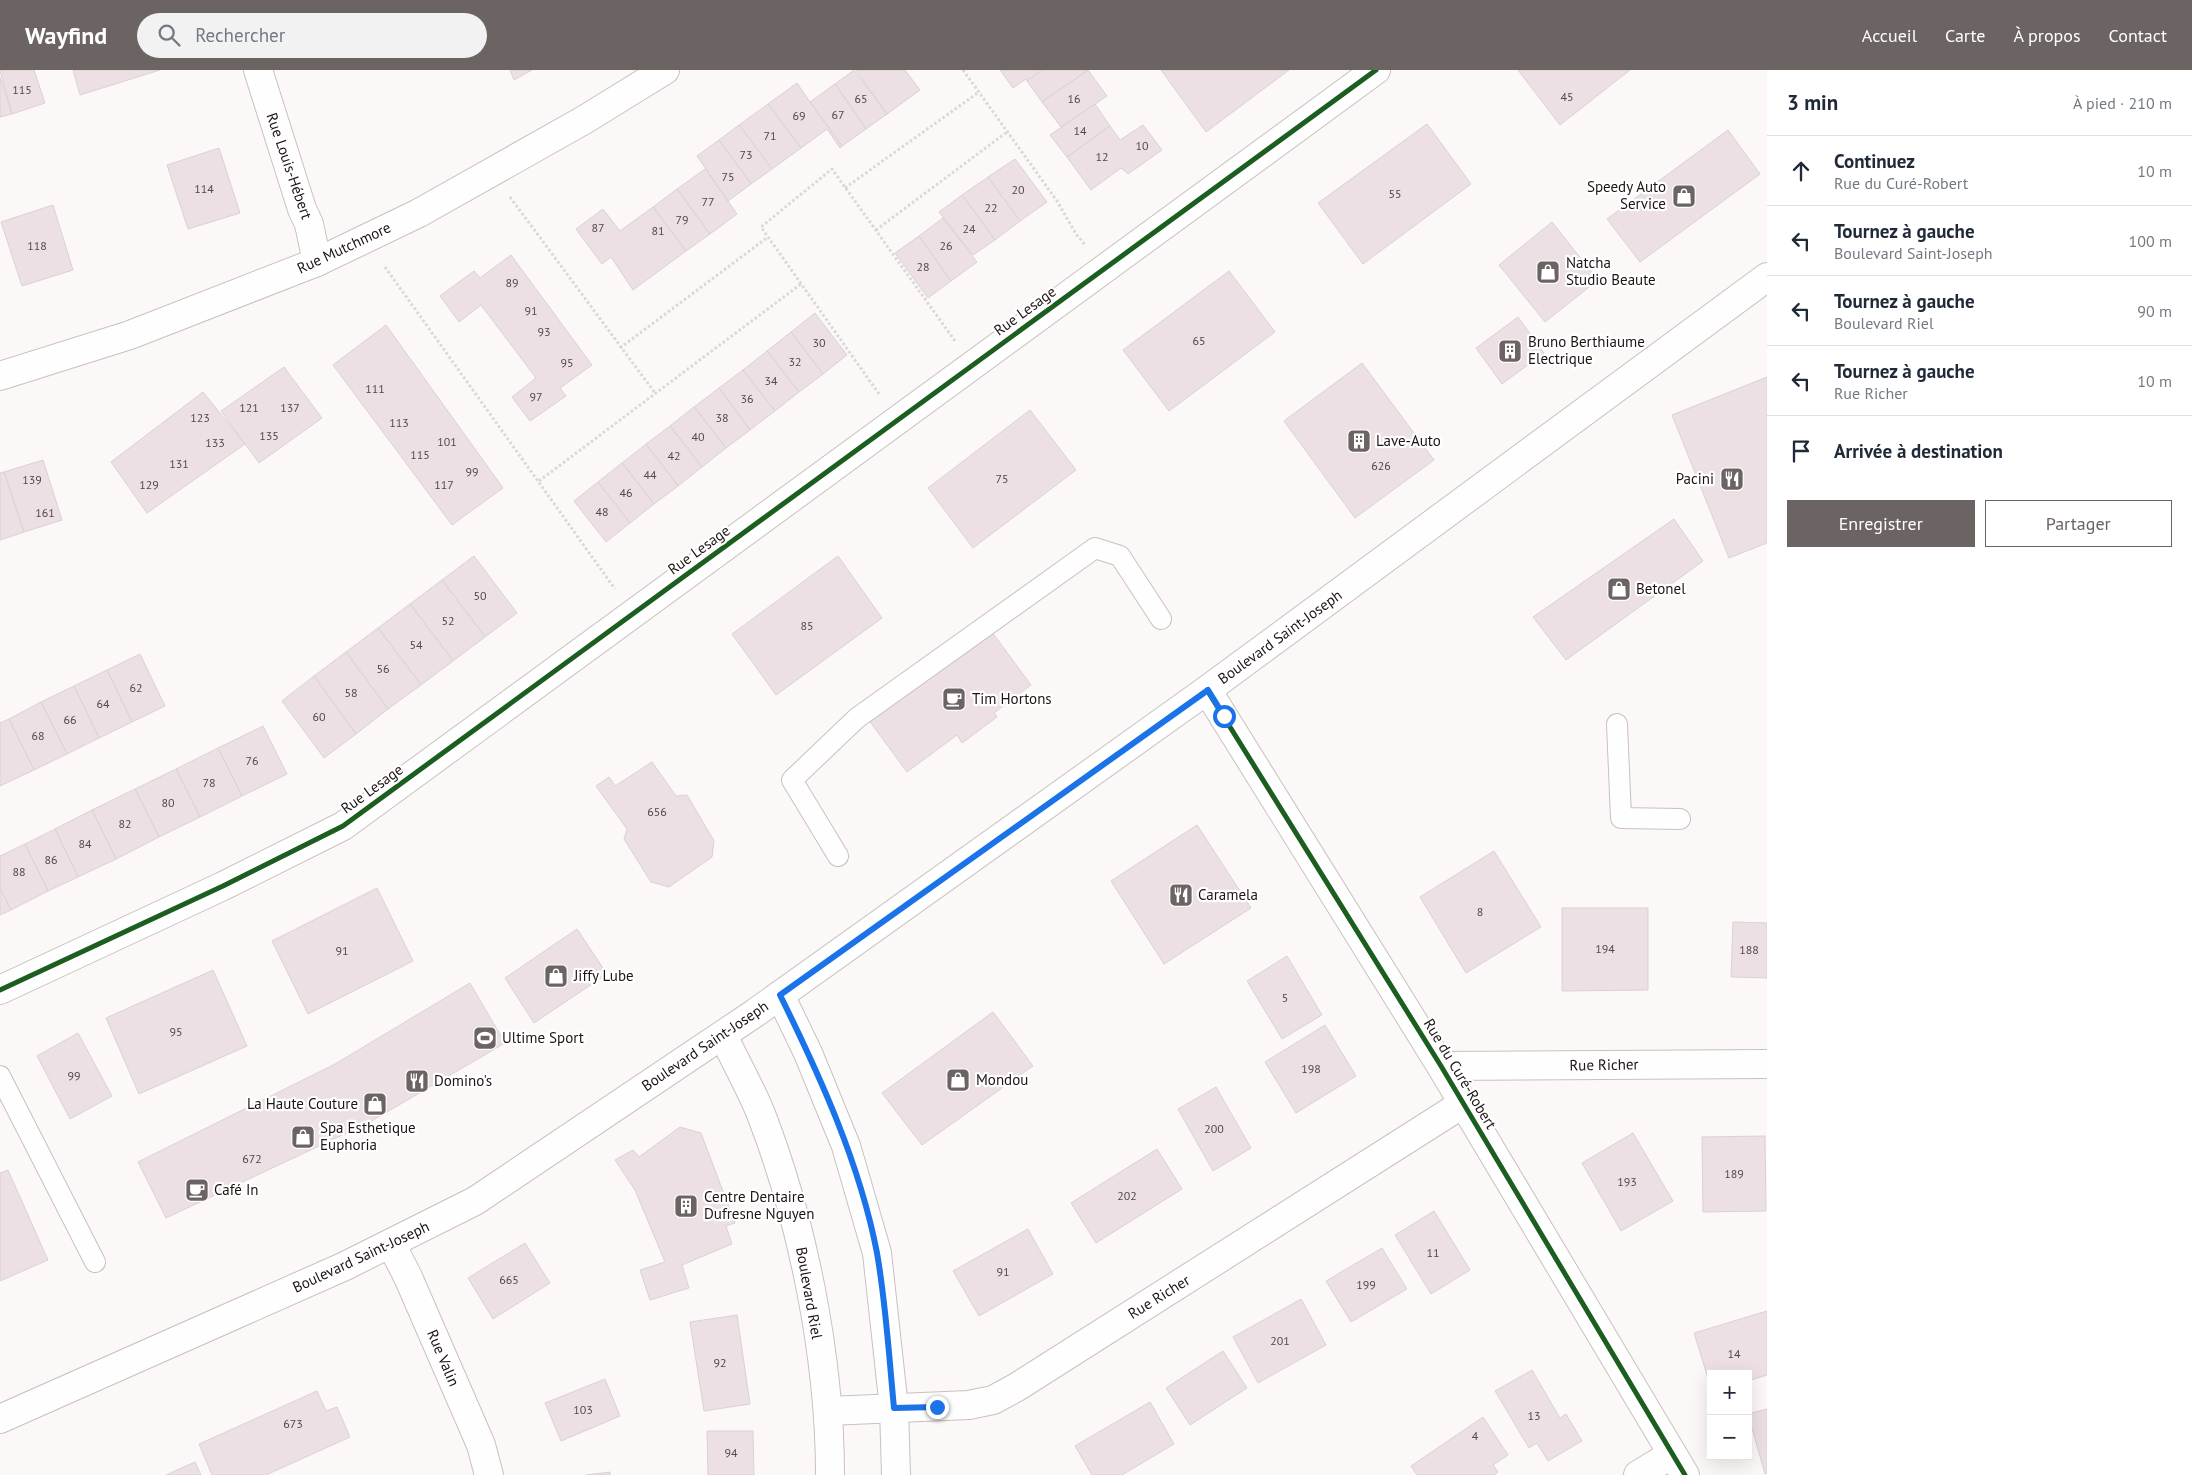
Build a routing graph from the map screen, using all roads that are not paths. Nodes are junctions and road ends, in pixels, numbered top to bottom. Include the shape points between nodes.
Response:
1 (258, 70) edge
2 (665, 70) edge
3 (1376, 70) edge
4 (317, 262) junction
5 (1767, 277) edge
6 (0, 376) edge
7 (1161, 619) dead end
8 (1208, 690) junction
9 (1617, 724) dead end
10 (1680, 819) dead end
11 (838, 856) dead end
12 (0, 990) edge
13 (780, 995) junction
14 (723, 1035) junction
15 (1767, 1064) edge
16 (1441, 1066) junction
17 (0, 1076) edge
18 (1464, 1103) junction
19 (391, 1244) junction
20 (95, 1262) dead end
21 (894, 1408) junction
22 (828, 1411) junction
23 (0, 1419) edge
24 (1679, 1464) edge
25 (489, 1475) edge
26 (830, 1475) edge
27 (896, 1475) edge
28 (1638, 1475) edge

1 - 4 street, Rue Louis-Hébert via 309,224
2 - 4 street, Rue Mutchmore via 584,120 427,208
3 - 12 street, Rue Lesage via 343,826
4 - 6 street, Rue Mutchmore via 130,335
5 - 8 street, Boulevard Saint-Joseph
7 - 11 lane via 1120,556 1096,548 857,718 792,780
8 - 13 street, Boulevard Saint-Joseph
8 - 16 street, Rue du Curé-Robert
9 - 10 lane via 1622,818
13 - 14 street, Boulevard Saint-Joseph
13 - 21 street via 812,1062 862,1194 877,1253
14 - 19 street, Boulevard Saint-Joseph via 475,1201
14 - 22 street, Boulevard Riel via 760,1112 776,1159 808,1283
15 - 16 street, Rue Richer
16 - 18 street, Rue du Curé-Robert
17 - 20 lane
18 - 21 street, Rue Richer via 1009,1392 993,1400 969,1405
18 - 24 street, Rue du Curé-Robert
19 - 23 street, Boulevard Saint-Joseph
19 - 25 street, Rue Valin via 481,1446
21 - 22 street, Rue Richer
21 - 27 street
22 - 26 street, Boulevard Riel
24 - 28 street

